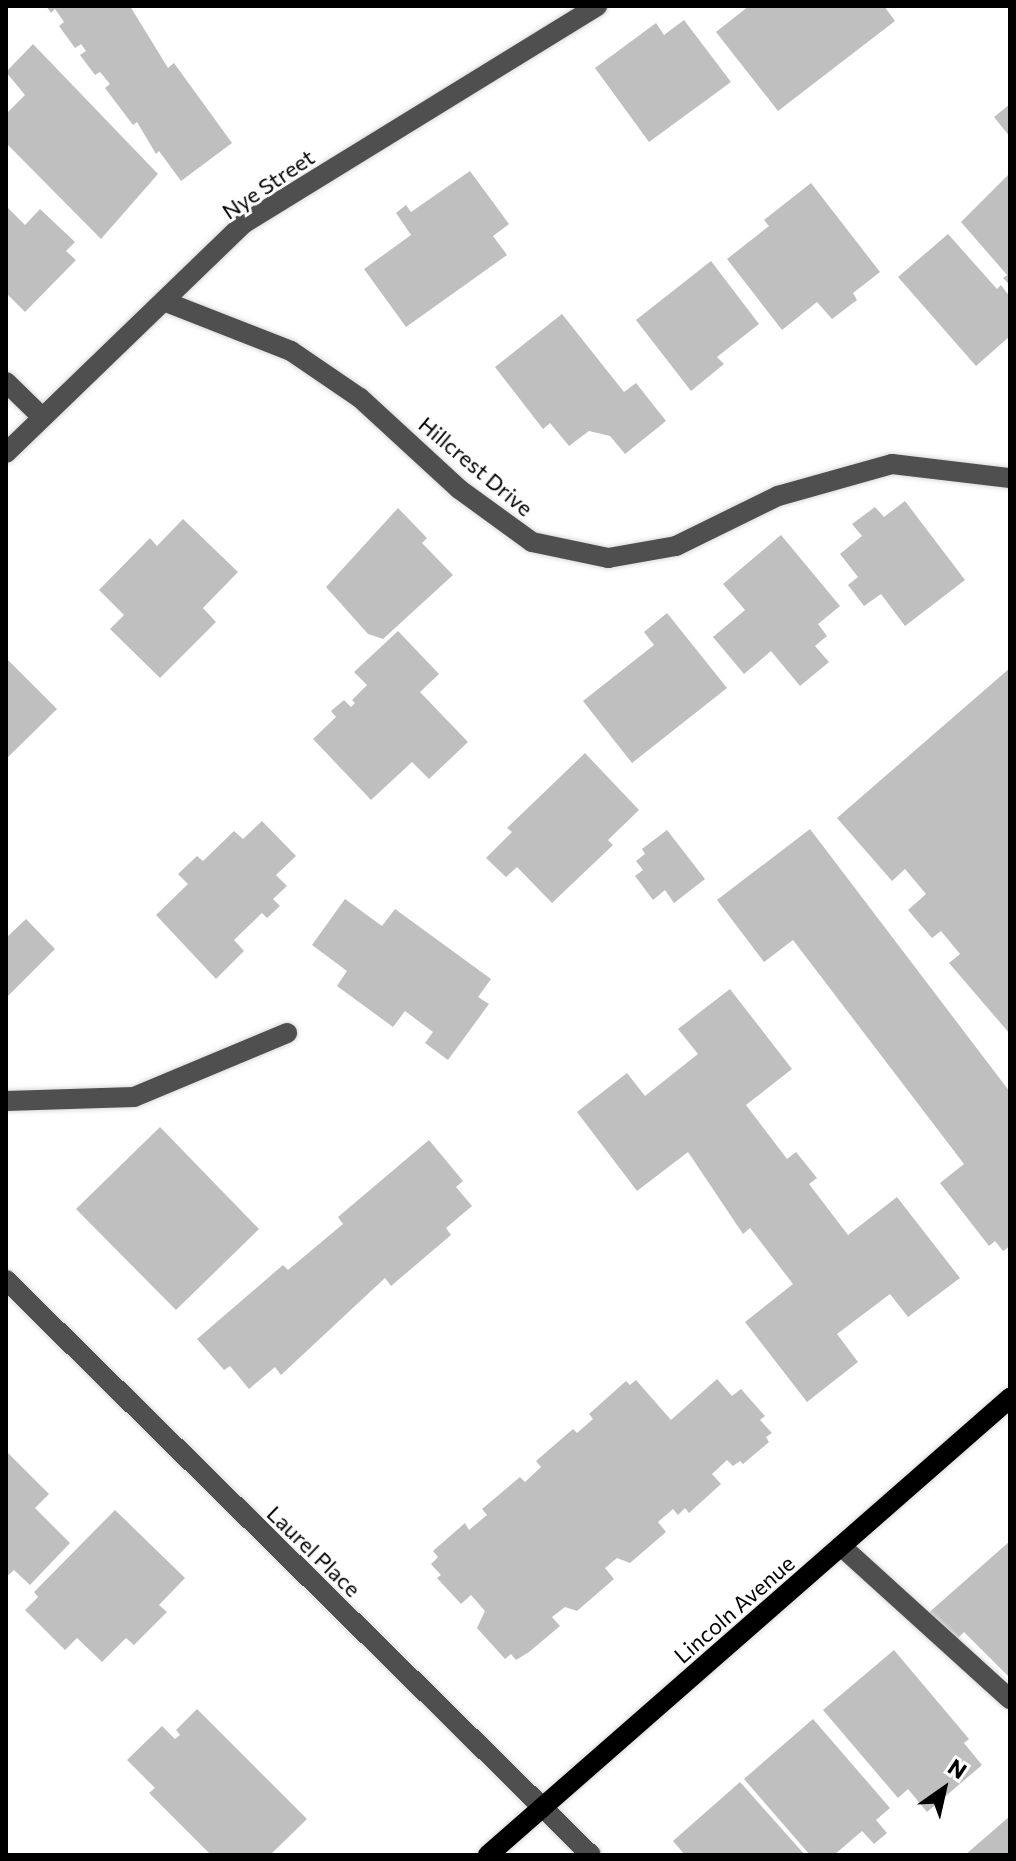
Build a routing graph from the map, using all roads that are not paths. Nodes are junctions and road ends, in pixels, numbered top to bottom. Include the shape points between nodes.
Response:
1 (597, 6) edge
2 (166, 302) junction
3 (6, 382) edge
4 (42, 417) junction
5 (6, 453) edge
6 (1010, 478) edge
7 (287, 1033) dead end
8 (6, 1101) edge
9 (6, 1280) edge
10 (1010, 1398) edge
11 (841, 1546) junction
12 (1010, 1699) edge
13 (544, 1807) junction
14 (488, 1855) edge
15 (591, 1855) edge

1 - 2 street, Nye Street via 243,224
2 - 4 street, Nye Street
2 - 6 street, Hillcrest Drive via 291,351 360,398 459,489 532,542 562,549 608,558 676,546 778,496 892,464
3 - 4 street
4 - 5 street, Nye Street
7 - 8 street via 134,1097
9 - 13 street, Laurel Place
10 - 11 main road, Lincoln Avenue
11 - 12 street
11 - 13 main road, Lincoln Avenue
13 - 14 main road, Lincoln Avenue
13 - 15 street, Laurel Place

